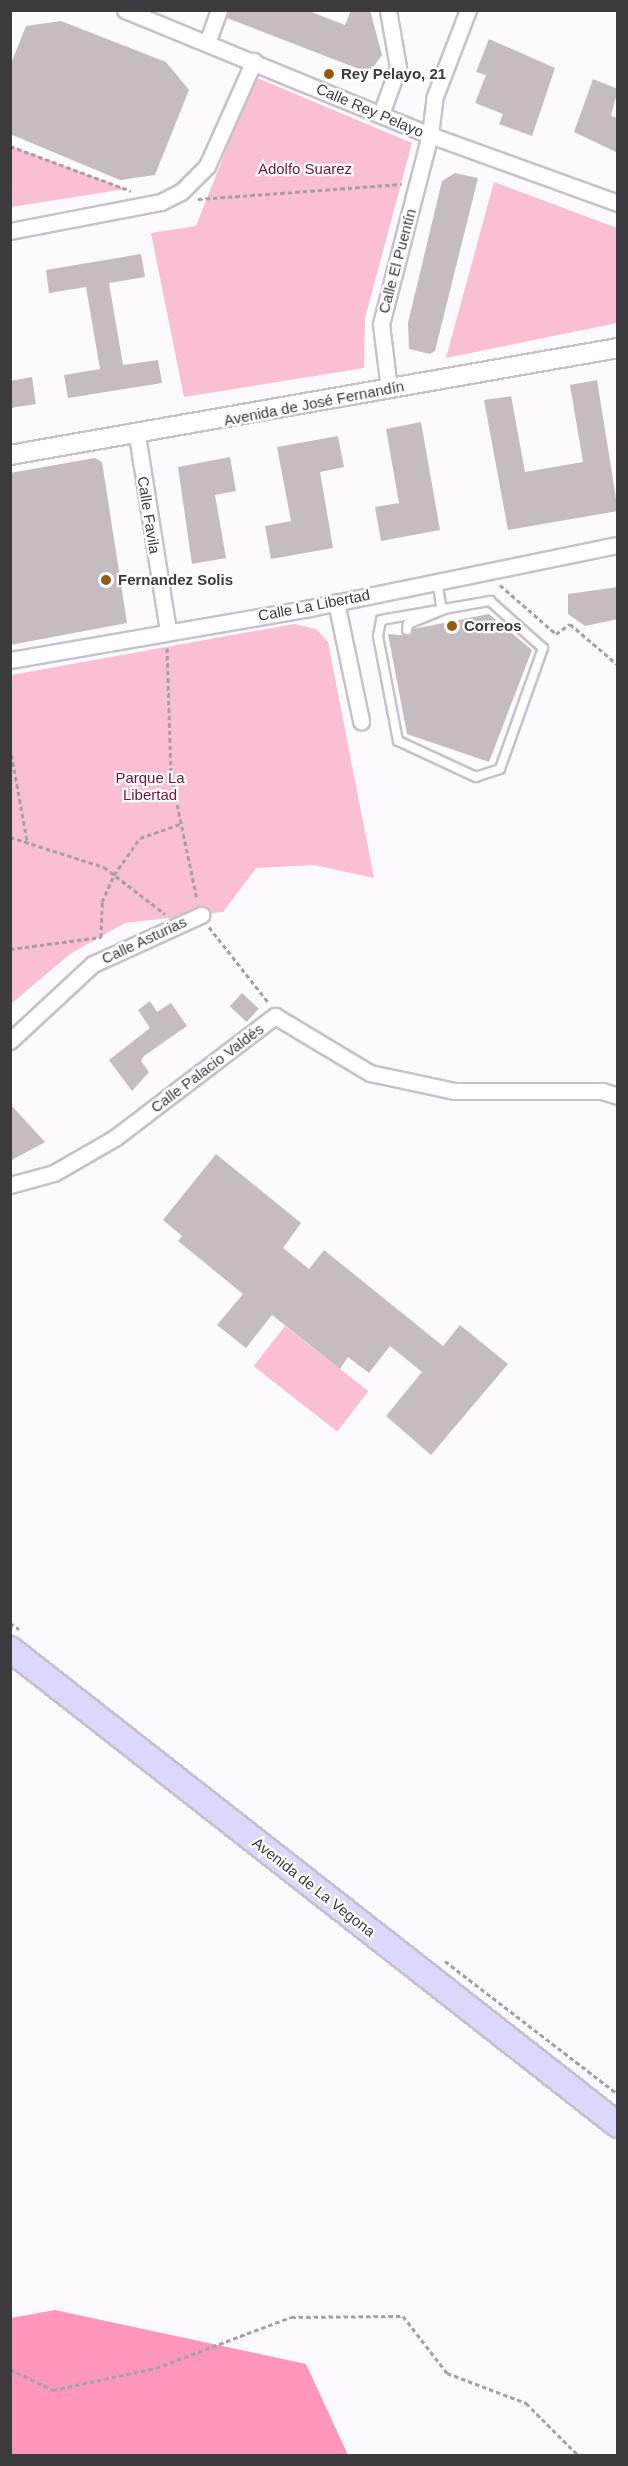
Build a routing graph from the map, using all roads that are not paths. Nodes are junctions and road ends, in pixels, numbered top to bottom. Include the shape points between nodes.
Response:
1 (125, 10) edge
2 (219, 10) edge
3 (388, 10) edge
4 (468, 10) edge
5 (207, 43) junction
6 (254, 61) junction
7 (381, 114) junction
8 (430, 135) junction
9 (618, 203) edge
10 (10, 231) edge
11 (618, 348) edge
12 (389, 389) junction
13 (137, 435) junction
14 (10, 455) edge
15 (618, 544) edge
16 (437, 580) junction
17 (336, 602) junction
18 (441, 608) junction
19 (168, 630) junction
20 (407, 630) dead end
21 (10, 660) edge
22 (361, 721) dead end
23 (201, 915) road end
24 (10, 1041) edge
25 (618, 1096) edge
26 (10, 1185) edge
27 (10, 1649) edge
28 (618, 2125) edge

1 - 5 street, Calle Rey Pelayo
2 - 5 street
3 - 7 street via 398,67
4 - 8 street, Calle El Puentín via 435,96
5 - 6 street, Calle Rey Pelayo
6 - 7 street, Calle Rey Pelayo
6 - 10 street via 207,165 181,192 161,202
7 - 8 street, Calle Rey Pelayo
8 - 9 street, Calle Rey Pelayo
8 - 12 street, Calle El Puentín via 381,324
11 - 12 street, Avenida de José Fernandín
12 - 13 street, Avenida de José Fernandín
13 - 14 street, Avenida de José Fernandín
13 - 19 street, Calle Favila
15 - 16 street, Calle La Libertad
16 - 17 street, Calle La Libertad
16 - 18 lane
17 - 19 street, Calle La Libertad
17 - 22 street
18 - 18 lane via 381,620 378,636 398,741 476,777 500,769 543,648 490,601
18 - 20 lane via 408,624
19 - 21 street, Calle La Libertad
23 - 24 street, Calle Asturias via 176,923 93,964
25 - 26 street, Calle Palacio Valdés via 602,1091 455,1091 370,1073 275,1017 116,1137 54,1173
27 - 28 main road, Avenida de La Vegona

